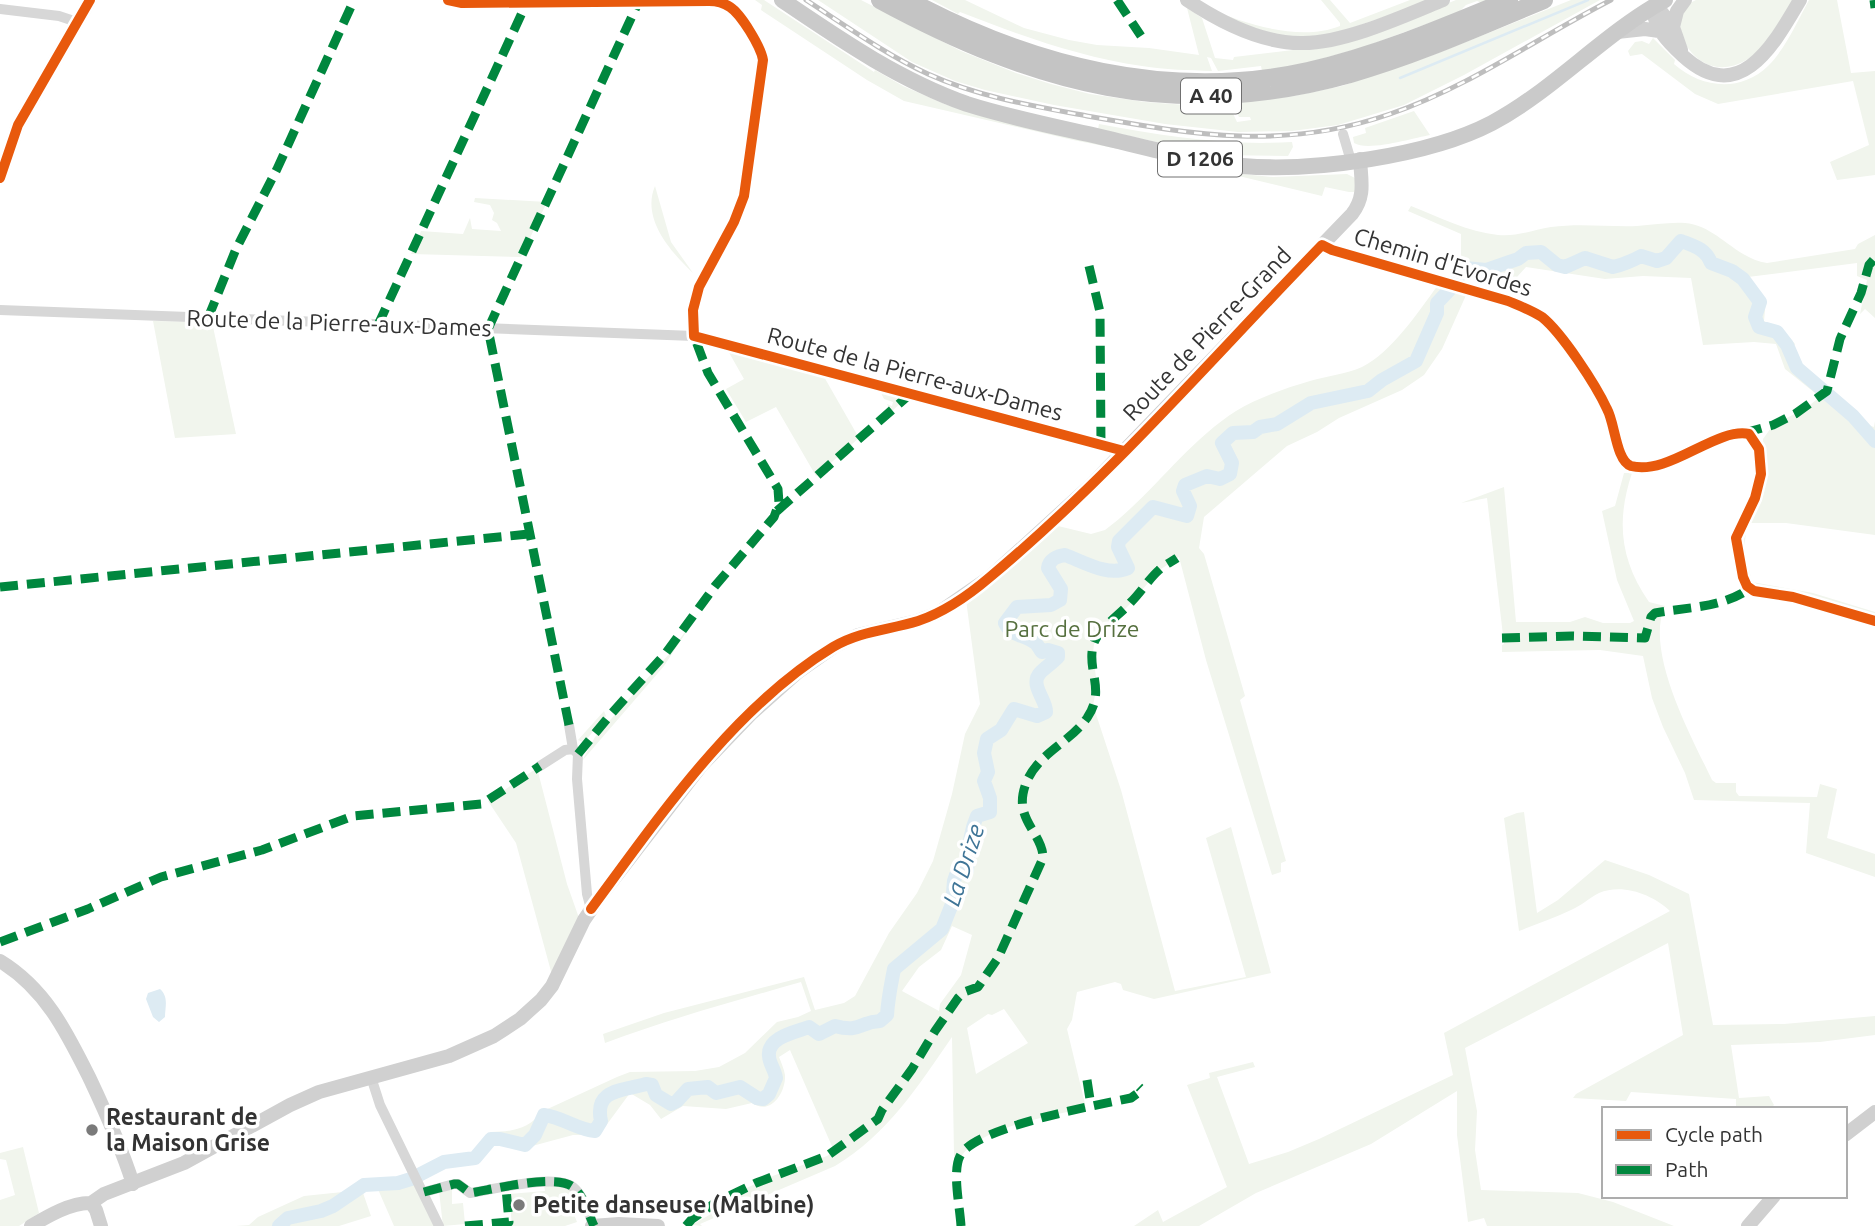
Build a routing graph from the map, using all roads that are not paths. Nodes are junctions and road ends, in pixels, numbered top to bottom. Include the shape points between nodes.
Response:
1 (90, 0) edge
2 (448, 0) edge
3 (664, 0) edge
4 (782, 0) edge
5 (880, 0) edge
6 (908, 0) edge
7 (1187, 0) edge
8 (1443, 0) edge
9 (1509, 0) edge
10 (1544, 0) edge
11 (1685, 0) edge
12 (1800, 0) edge
13 (1658, 4) edge
14 (0, 9) edge
15 (77, 22) junction
16 (1666, 29) junction
17 (1617, 32) junction
18 (1343, 134) dead end
19 (1356, 160) junction
20 (0, 178) edge
21 (1322, 244) junction
22 (0, 310) edge
23 (694, 336) junction
24 (1124, 451) junction
25 (1875, 621) edge
26 (569, 725) dead end
27 (575, 751) junction
28 (540, 766) dead end
29 (591, 909) junction
30 (0, 961) edge
31 (371, 1077) junction
32 (1875, 1112) edge
33 (1847, 1133) edge
34 (133, 1184) junction
35 (422, 1188) junction
36 (1772, 1198) edge
37 (91, 1203) junction
38 (32, 1226) edge
39 (101, 1226) edge
40 (439, 1226) edge
41 (593, 1226) edge
42 (658, 1226) edge
43 (1748, 1226) edge

1 - 15 street
2 - 3 street
3 - 23 street via 715,1 730,6 763,60 744,196 699,287 693,310
4 - 19 main road, D 1206 via 906,79 982,109 1213,162 1273,167
5 - 10 highway, A 40 via 956,39 1033,69 1123,90 1207,96 1275,90 1351,74
6 - 9 highway, A 40 via 994,41 1068,66 1137,79 1202,82 1256,80 1330,66 1408,41
7 - 8 street via 1230,25 1304,43 1370,28
11 - 16 street
12 - 16 street via 1770,49 1748,68 1729,75 1698,68 1685,58
13 - 16 street
13 - 17 main road, D 1206
14 - 15 street
15 - 20 street via 18,125
16 - 17 street
17 - 19 main road, D 1206 via 1480,129 1429,147
18 - 19 street
19 - 21 street, Route de Pierre-Grand via 1363,189 1359,204
21 - 24 street, Route de Pierre-Grand
21 - 25 street, Chemin d'Evordes via 1527,308 1551,325 1607,407 1624,463 1644,466 1734,434 1752,437 1759,449 1760,482 1735,543 1747,586
22 - 23 street, Route de la Pierre-aux-Dames
23 - 24 street, Route de la Pierre-aux-Dames
24 - 29 street, Route de Pierre-Grand via 1001,567 956,602 927,618 850,638 782,685 701,766
26 - 27 street
27 - 28 street via 565,750
27 - 29 street
29 - 31 street, Route de Pierre-Grand via 552,986 520,1019 456,1054
30 - 34 street via 49,1005 73,1044 116,1133
31 - 34 street, Route de Pierre-Grand via 290,1105 184,1163
31 - 35 street via 380,1105
32 - 33 street
34 - 37 street, Route de Pierre-Grand
35 - 40 street
35 - 41 street via 458,1184 470,1194 540,1182 562,1183 581,1197
36 - 43 street
37 - 38 street, Route de Pierre-Grand via 81,1203
37 - 39 street
41 - 42 street

